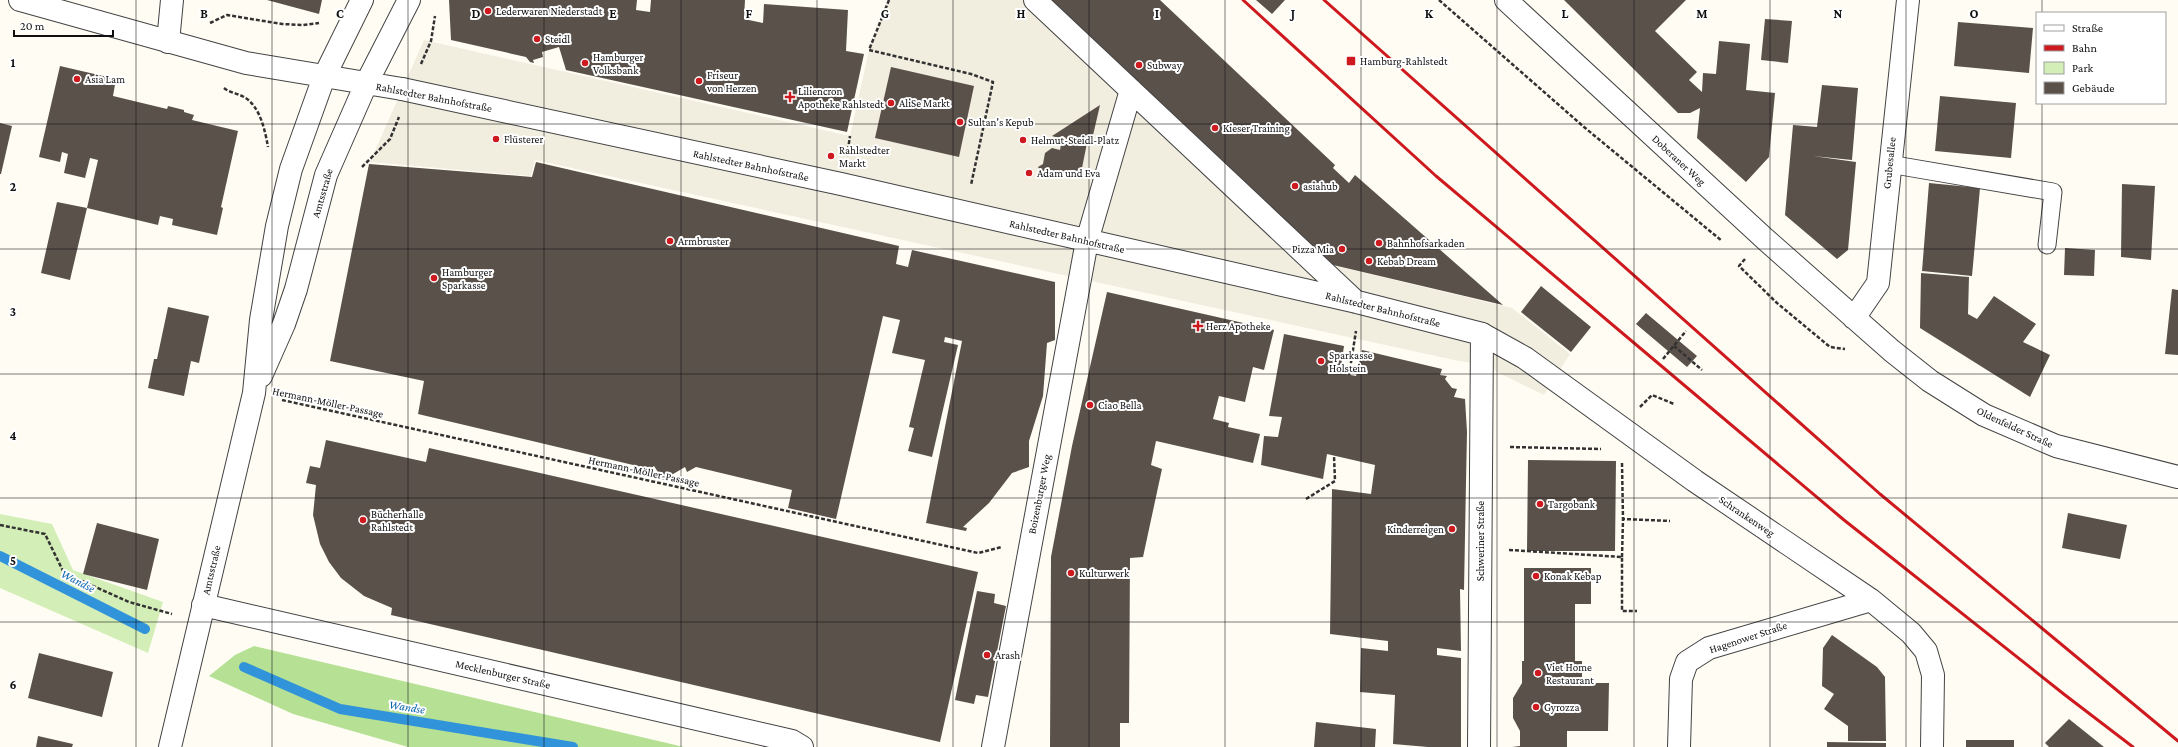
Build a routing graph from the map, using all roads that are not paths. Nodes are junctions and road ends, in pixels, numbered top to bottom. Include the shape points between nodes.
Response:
1 (20, 0) edge
2 (172, 0) edge
3 (362, 0) edge
4 (409, 0) edge
5 (1035, 0) edge
6 (1506, 0) edge
7 (1908, 0) edge
8 (168, 42) junction
9 (324, 77) junction
10 (366, 84) junction
11 (1131, 90) junction
12 (1889, 164) junction
13 (1087, 241) junction
14 (2047, 245) dead end
15 (1357, 302) junction
16 (1854, 318) junction
17 (1482, 334) junction
18 (254, 393) junction
19 (2178, 477) edge
20 (1871, 600) junction
21 (201, 613) junction
22 (170, 747) edge
23 (802, 747) edge
24 (993, 747) edge
25 (1479, 747) edge
26 (1679, 747) edge
27 (1932, 747) edge

1 - 8 street, Rahlstedter Bahnhofstraße
2 - 8 street
3 - 9 street, Amtsstraße
4 - 10 street, Amtsstraße
5 - 11 street
6 - 16 street, Doberaner Weg
7 - 12 street, Grubesallee
8 - 9 street, Rahlstedter Bahnhofstraße via 246,63
9 - 10 street, Rahlstedter Bahnhofstraße
9 - 18 street, Amtsstraße via 290,169 277,226 261,320
10 - 13 street, Rahlstedter Bahnhofstraße via 406,90
10 - 18 street, Amtsstraße via 326,175 296,289
11 - 13 street
11 - 15 street
12 - 14 lane via 2053,192
12 - 16 street, Grubesallee via 1878,283
13 - 15 street, Rahlstedter Bahnhofstraße
13 - 24 street, Boizenburger Weg
15 - 17 street, Rahlstedter Bahnhofstraße
16 - 19 street, Oldenfelder Straße via 1930,381 1984,415 2056,446
17 - 20 street, Schrankenweg via 1525,358 1695,481
17 - 25 street, Schweriner Straße
18 - 21 street, Amtsstraße
20 - 26 street, Hagenower Straße via 1709,648 1687,662 1681,679
20 - 27 street, Schrankenweg via 1911,633 1926,650 1933,675
21 - 22 street, Amtsstraße
21 - 23 street, Mecklenburger Straße via 792,741

